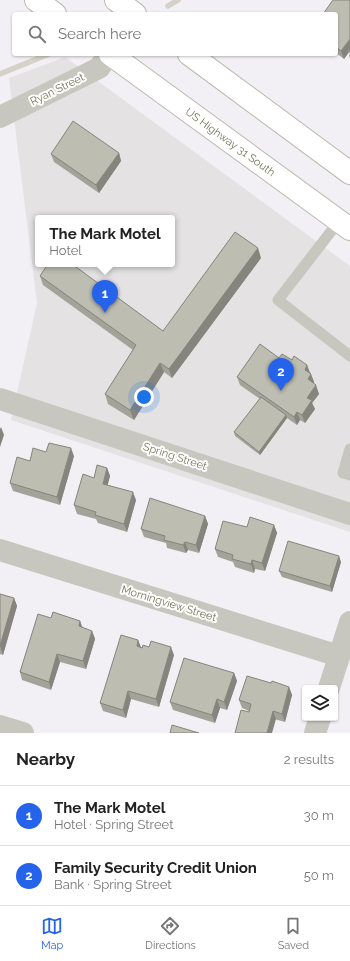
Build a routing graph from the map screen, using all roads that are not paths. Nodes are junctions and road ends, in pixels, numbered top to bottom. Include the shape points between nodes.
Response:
1 (36, 0) edge
2 (52, 12) edge
3 (108, 56) edge
4 (113, 56) edge
5 (192, 56) edge
6 (0, 117) edge
7 (350, 173) edge
8 (344, 225) edge
9 (350, 356) edge
10 (0, 399) edge
11 (350, 449) edge
12 (350, 475) edge
13 (350, 514) edge
14 (0, 550) edge
15 (350, 622) edge
16 (339, 656) junction
17 (330, 685) edge
18 (0, 726) edge
19 (23, 733) edge

1 - 2 main road
3 - 6 street, Ryan Street via 99,68
4 - 8 main road, US Highway 31 South
5 - 7 main road
8 - 9 lane via 278,300
10 - 13 street, Spring Street
11 - 12 lane via 343,473
14 - 16 street, Morningview Street
15 - 16 street
16 - 17 street
18 - 19 street

